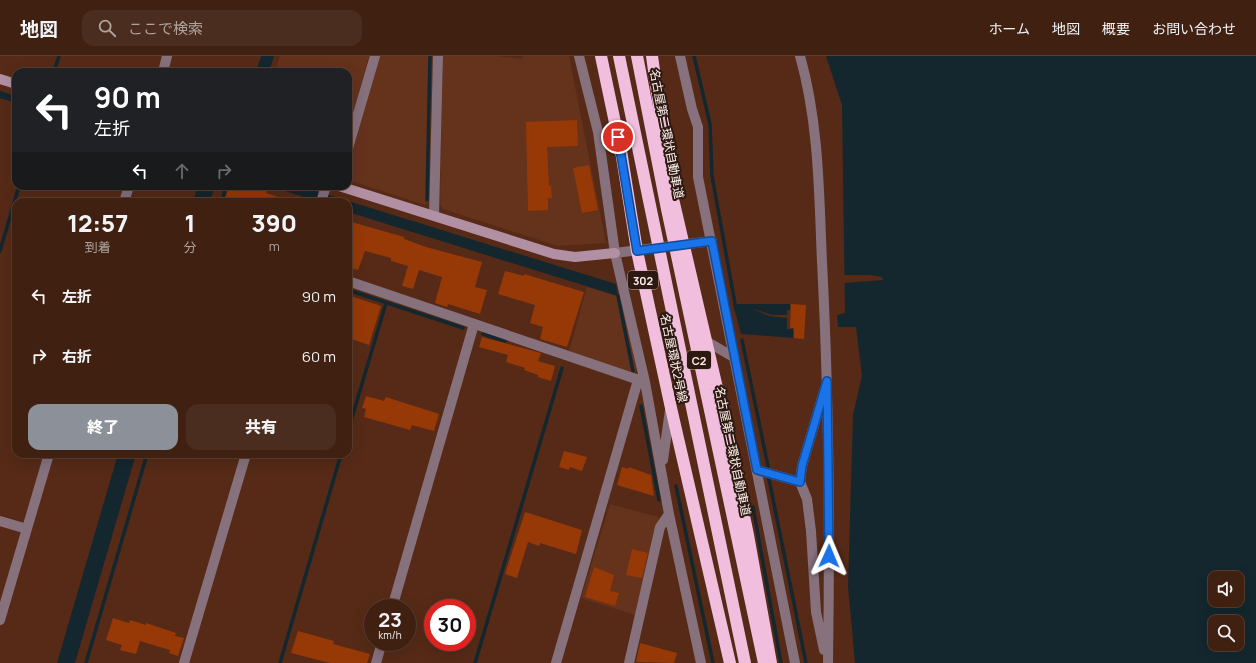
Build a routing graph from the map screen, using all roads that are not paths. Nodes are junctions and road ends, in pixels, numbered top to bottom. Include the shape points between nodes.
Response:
1 (167, 56) edge
2 (375, 56) edge
3 (438, 56) edge
4 (579, 56) edge
5 (601, 56) edge
6 (619, 56) edge
7 (637, 56) edge
8 (652, 56) edge
9 (680, 56) edge
10 (800, 56) edge
11 (164, 68) edge
12 (0, 79) edge
13 (12, 83) edge
14 (598, 132) junction
15 (352, 134) edge
16 (621, 151) junction
17 (352, 190) edge
18 (434, 215) junction
19 (712, 241) junction
20 (684, 245) junction
21 (637, 251) junction
22 (615, 254) junction
23 (352, 282) edge
24 (474, 324) junction
25 (706, 340) junction
26 (735, 358) junction
27 (642, 381) junction
28 (827, 381) junction
29 (671, 408) junction
30 (48, 458) edge
31 (245, 458) edge
32 (757, 470) junction
33 (663, 481) junction
34 (800, 482) junction
35 (670, 514) junction
36 (0, 521) edge
37 (27, 529) junction
38 (395, 599) edge
39 (754, 615) junction
40 (0, 620) edge
41 (738, 630) junction
42 (379, 651) edge
43 (184, 663) edge
44 (376, 663) edge
45 (556, 663) edge
46 (629, 663) edge
47 (701, 663) edge
48 (730, 663) edge
49 (742, 663) edge
50 (745, 663) edge
51 (764, 663) edge
52 (770, 663) edge
53 (795, 663) edge
54 (827, 663) edge

1 - 11 street
2 - 15 street
3 - 18 street
4 - 14 street
5 - 16 highway, 名古屋環状2号線 / 302
6 - 41 highway, C2, bridge
7 - 39 highway, 名古屋第二環状自動車道 / C2, bridge
8 - 20 highway via 670,186
9 - 19 street via 698,127 698,177
10 - 28 street via 808,87 816,141
12 - 13 street
14 - 16 street
14 - 22 street
16 - 21 highway, 名古屋環状2号線 / 302
17 - 18 street
18 - 22 street via 554,254 575,257
19 - 20 street
19 - 26 street
20 - 21 street
20 - 25 highway
21 - 22 street
21 - 29 highway, 名古屋環状2号線 / 302
22 - 27 street
23 - 24 street
24 - 27 street
24 - 38 street
25 - 26 street
25 - 52 highway via 748,535
26 - 32 street
27 - 33 street
27 - 45 street
28 - 34 street via 802,466
28 - 54 street via 830,495
29 - 33 street via 663,455
29 - 48 highway, 名古屋環状2号線 / 302
30 - 37 street
31 - 43 street
32 - 34 street
32 - 53 street
33 - 35 street
34 - 54 street via 807,499 816,612
35 - 46 street via 660,527
35 - 47 street
36 - 37 street
37 - 40 street
39 - 51 highway, 名古屋第二環状自動車道 / C2, bridge
39 - 52 highway, bridge
41 - 49 highway, bridge
41 - 50 highway, C2, bridge
42 - 44 street

